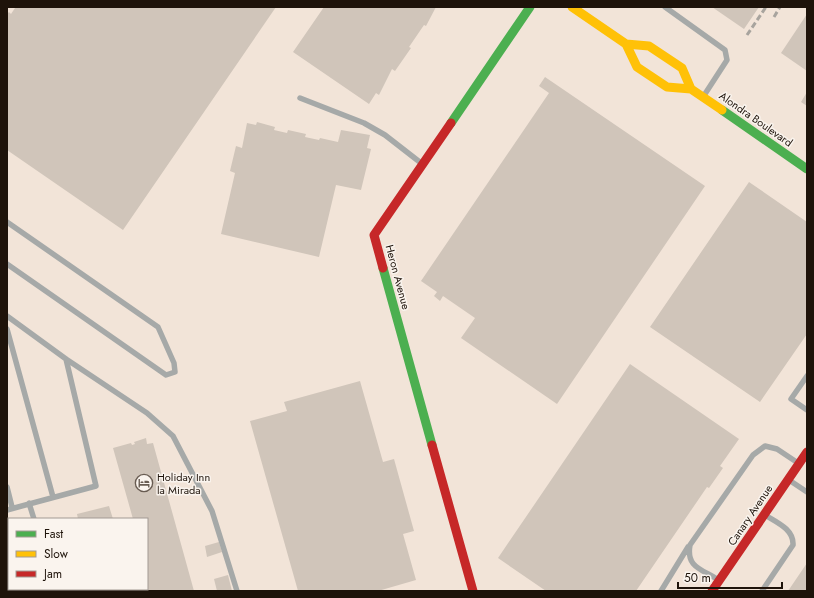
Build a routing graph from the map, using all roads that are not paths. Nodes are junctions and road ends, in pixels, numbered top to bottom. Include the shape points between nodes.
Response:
1 (530, 7) edge
2 (572, 7) edge
3 (665, 7) edge
4 (626, 44) junction
5 (692, 89) junction
6 (702, 97) junction
7 (300, 98) dead end
8 (422, 164) junction
9 (807, 169) edge
10 (7, 222) edge
11 (7, 264) edge
12 (8, 317) edge
13 (7, 324) edge
14 (7, 329) edge
15 (66, 359) junction
16 (807, 376) edge
17 (807, 410) edge
18 (807, 452) edge
19 (799, 464) junction
20 (788, 480) junction
21 (7, 487) edge
22 (807, 492) edge
23 (53, 497) junction
24 (30, 503) junction
25 (10, 508) edge
26 (765, 514) junction
27 (34, 518) edge
28 (690, 546) junction
29 (719, 580) junction
30 (237, 591) edge
31 (474, 591) edge
32 (661, 591) edge
33 (712, 591) edge
34 (762, 591) edge

1 - 8 street, Heron Avenue
2 - 4 street, Alondra Boulevard
3 - 6 lane via 725,50 727,60
4 - 5 street, Alondra Boulevard via 649,46 682,68
4 - 5 street via 637,67 667,87
5 - 6 street, Alondra Boulevard
6 - 9 street, Alondra Boulevard
7 - 8 lane via 364,122
8 - 31 street, Heron Avenue via 374,235
10 - 11 lane via 158,327 174,363 175,372 166,375
12 - 13 lane
12 - 15 lane
14 - 23 lane
15 - 23 lane via 96,486
15 - 30 lane via 147,413 173,436 212,511
16 - 17 lane via 791,399
18 - 19 street, Canary Avenue
19 - 20 street, Canary Avenue
19 - 28 lane via 777,449 764,446 753,455
20 - 22 lane
20 - 26 street, Canary Avenue
21 - 25 lane
23 - 24 lane
24 - 25 lane
24 - 27 lane
26 - 29 street, Canary Avenue
26 - 34 lane via 789,530 793,545
28 - 29 lane via 688,556 692,564
28 - 32 lane
29 - 33 street, Canary Avenue

